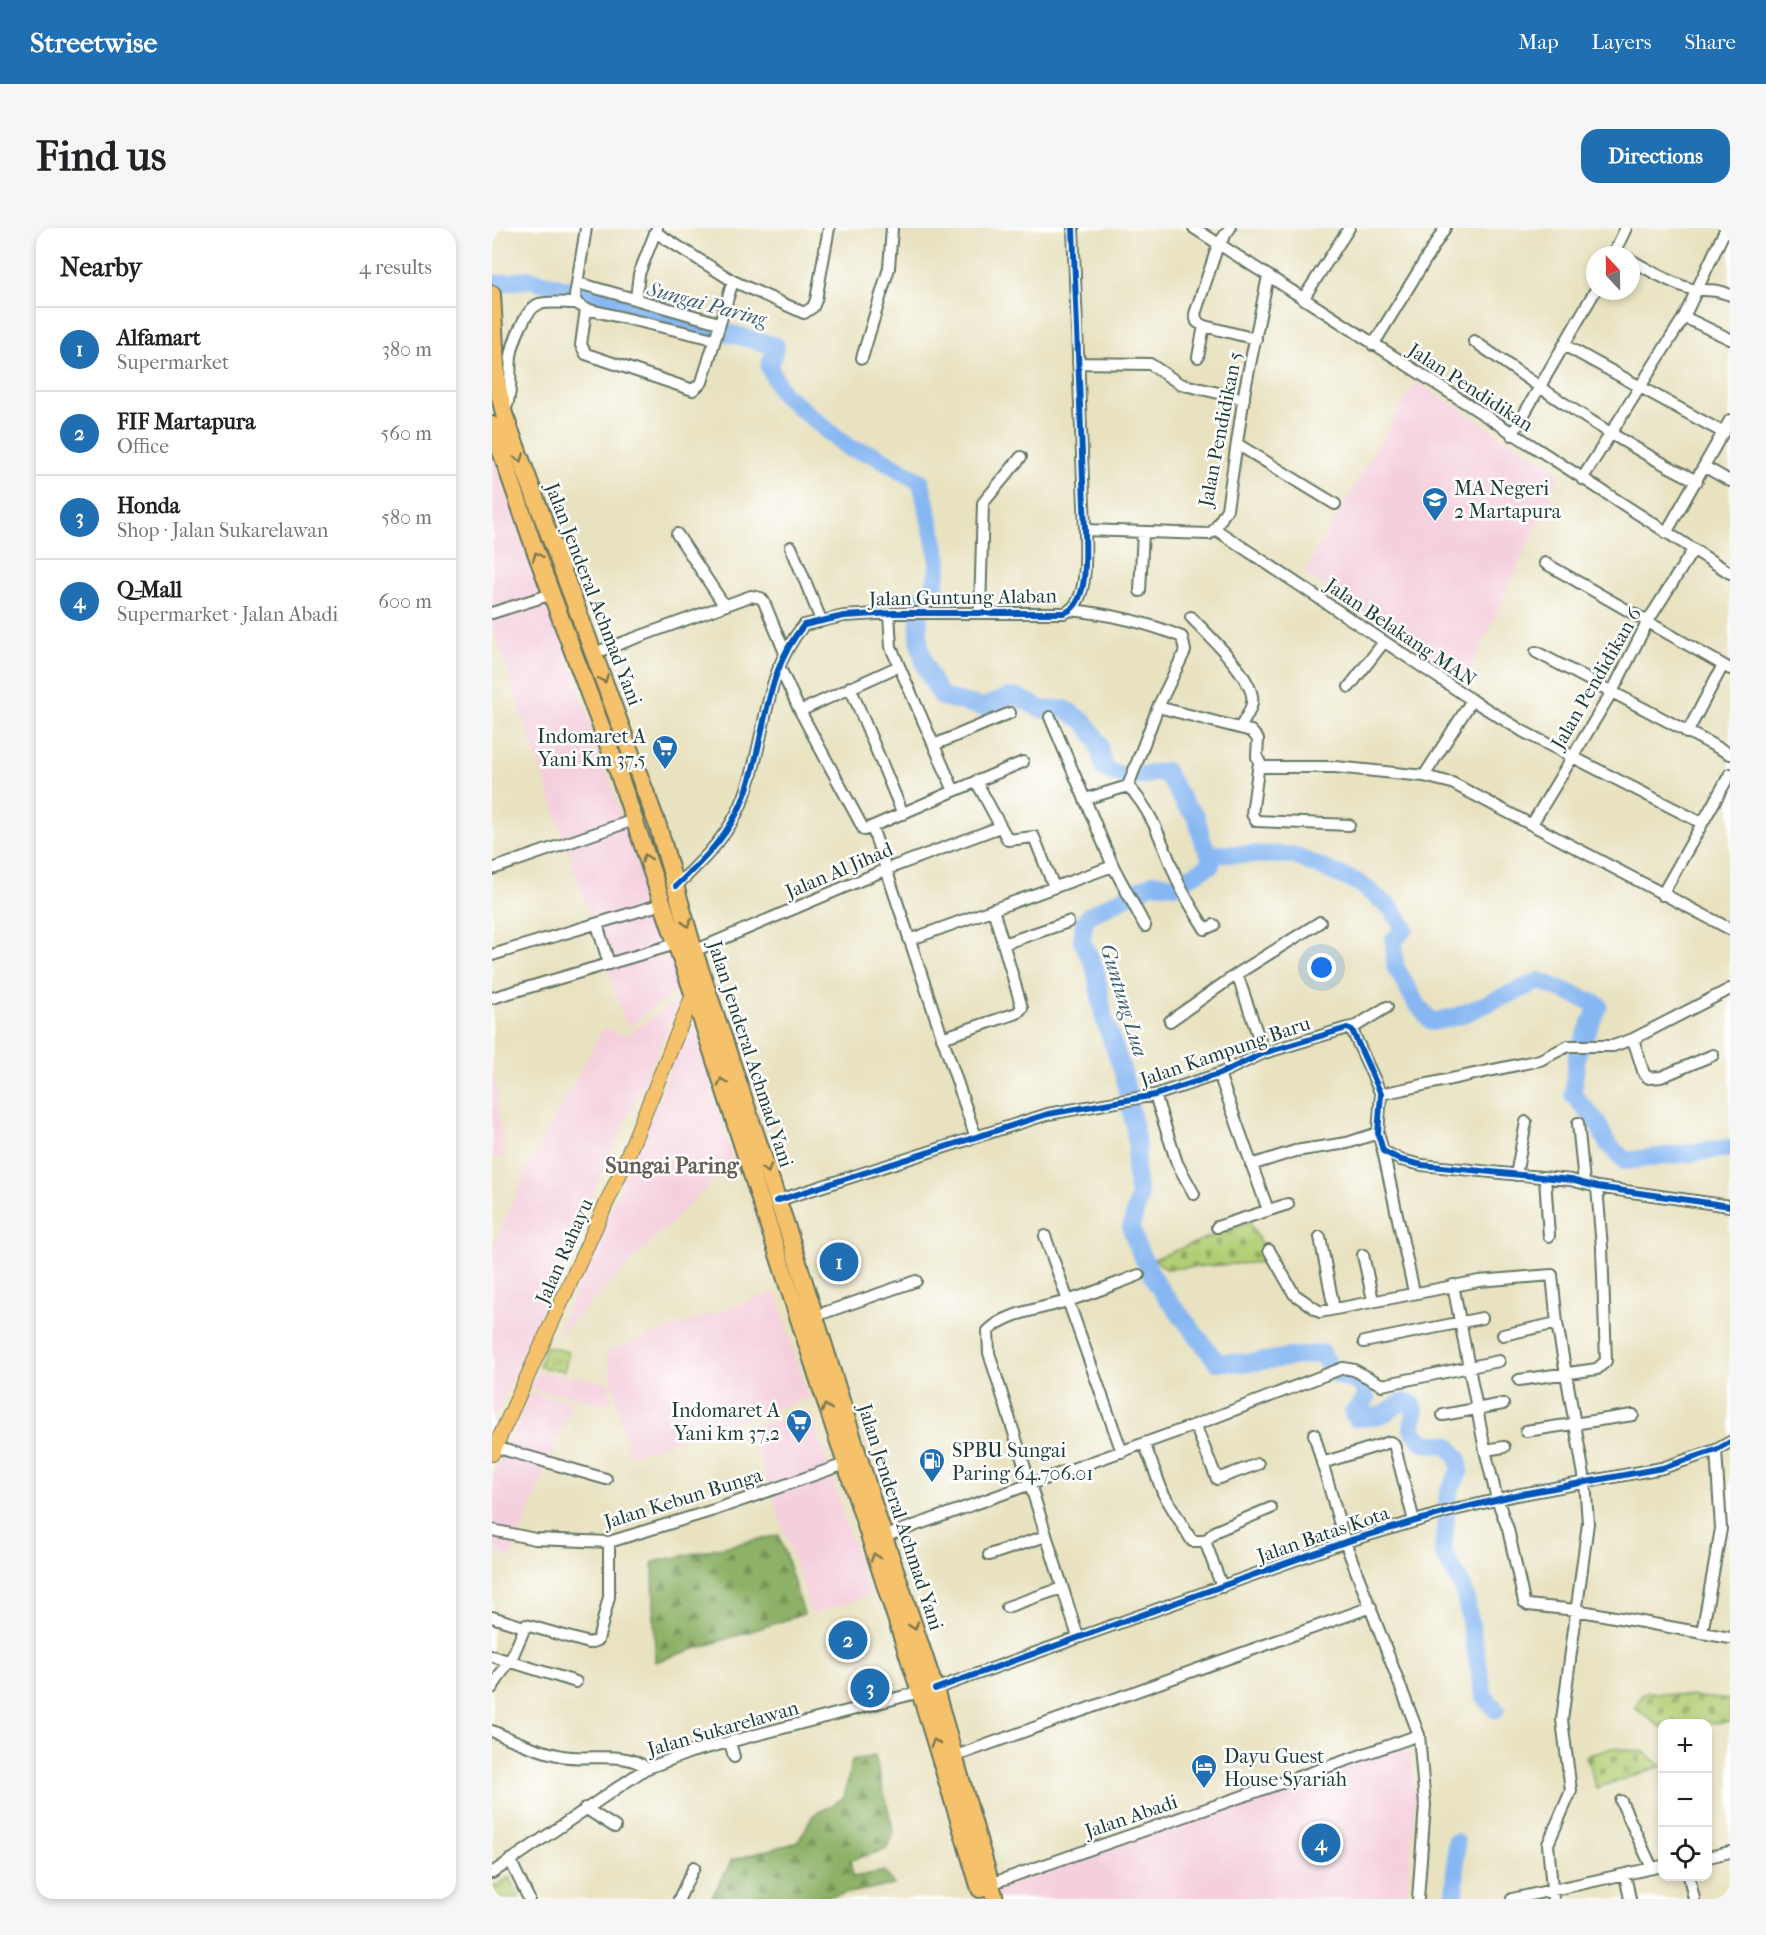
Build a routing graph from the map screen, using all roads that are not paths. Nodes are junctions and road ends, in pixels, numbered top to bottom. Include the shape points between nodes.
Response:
1 (586, 228) edge
2 (830, 228) edge
3 (892, 228) edge
4 (1073, 228) edge
5 (1194, 228) edge
6 (1230, 228) edge
7 (1348, 228) edge
8 (1445, 228) edge
9 (1626, 228) edge
10 (1726, 228) edge
11 (656, 230) edge
12 (1218, 245) junction
13 (1619, 246) edge
14 (1640, 265) edge
15 (1268, 276) junction
16 (734, 281) junction
17 (1697, 290) junction
18 (1730, 295) edge
19 (492, 296) edge
20 (578, 296) junction
21 (636, 298) junction
22 (1303, 299) junction
23 (1590, 300) edge
24 (1684, 317) junction
25 (1204, 326) junction
26 (717, 330) junction
27 (1256, 339) junction
28 (1730, 339) edge
29 (1474, 341) dead end
30 (1373, 345) junction
31 (1564, 345) junction
32 (1198, 357) dead end
33 (862, 358) dead end
34 (1078, 363) junction
35 (1540, 388) junction
36 (1642, 388) junction
37 (1244, 399) junction
38 (498, 419) edge
39 (1730, 420) edge
40 (1724, 433) junction
41 (1512, 435) junction
42 (1611, 435) junction
43 (1237, 444) junction
44 (1021, 457) dead end
45 (1705, 467) junction
46 (1582, 479) junction
47 (1697, 481) junction
48 (1730, 481) edge
49 (1335, 504) dead end
50 (1215, 529) junction
51 (1085, 530) junction
52 (1143, 532) junction
53 (1666, 533) junction
54 (677, 534) dead end
55 (791, 547) dead end
56 (1693, 550) junction
57 (1545, 563) dead end
58 (1730, 573) edge
59 (1140, 591) dead end
60 (552, 594) junction
61 (724, 605) junction
62 (1070, 610) junction
63 (980, 612) junction
64 (492, 613) edge
65 (889, 614) junction
66 (1191, 617) dead end
67 (821, 620) junction
68 (1648, 621) junction
69 (1384, 642) junction
70 (786, 652) junction
71 (1536, 652) dead end
72 (594, 653) junction
73 (779, 666) junction
74 (899, 666) junction
75 (1726, 667) edge
76 (850, 687) junction
77 (1349, 687) dead end
78 (1613, 690) junction
79 (1472, 700) junction
80 (1158, 707) junction
81 (800, 711) junction
82 (1010, 713) dead end
83 (1050, 717) dead end
84 (1240, 728) junction
85 (1687, 733) junction
86 (934, 745) junction
87 (1730, 753) edge
88 (1571, 758) junction
89 (634, 759) junction
90 (1023, 762) dead end
91 (1259, 763) junction
92 (616, 766) junction
93 (1730, 774) edge
94 (1424, 776) junction
95 (976, 781) junction
96 (1128, 786) junction
97 (954, 791) junction
98 (646, 794) junction
99 (1085, 799) junction
100 (627, 800) junction
101 (903, 814) junction
102 (634, 820) junction
103 (1702, 823) junction
104 (1532, 824) junction
105 (1349, 825) dead end
106 (872, 827) junction
107 (1000, 827) junction
108 (1113, 866) junction
109 (492, 869) edge
110 (887, 869) junction
111 (676, 886) junction
112 (1054, 887) junction
113 (1662, 895) junction
114 (662, 904) junction
115 (993, 909) junction
116 (1068, 922) dead end
117 (1320, 922) dead end
118 (597, 924) junction
119 (1144, 926) dead end
120 (1214, 926) dead end
121 (1730, 928) edge
122 (909, 940) junction
123 (676, 944) junction
124 (1004, 944) junction
125 (694, 951) junction
126 (492, 955) edge
127 (609, 964) junction
128 (1237, 974) junction
129 (1730, 989) edge
130 (693, 995) junction
131 (492, 998) edge
132 (1387, 1006) dead end
133 (1170, 1021) dead end
134 (1347, 1028) junction
135 (942, 1038) junction
136 (1633, 1039) junction
137 (1264, 1053) junction
138 (1713, 1055) dead end
139 (1219, 1074) junction
140 (1381, 1094) junction
141 (1155, 1095) junction
142 (737, 1104) junction
143 (1526, 1122) dead end
144 (1578, 1123) dead end
145 (747, 1133) junction
146 (1378, 1133) junction
147 (975, 1135) junction
148 (1383, 1151) junction
149 (1251, 1165) junction
150 (1516, 1175) junction
151 (1545, 1178) junction
152 (1584, 1182) junction
153 (1597, 1187) junction
154 (1194, 1194) dead end
155 (776, 1201) junction
156 (1288, 1204) dead end
157 (1730, 1206) edge
158 (1268, 1210) junction
159 (1216, 1227) dead end
160 (1045, 1236) dead end
161 (1549, 1236) dead end
162 (1320, 1237) dead end
163 (1269, 1250) dead end
164 (1363, 1255) dead end
165 (1139, 1275) dead end
166 (916, 1281) dead end
167 (1453, 1285) junction
168 (1414, 1292) junction
169 (1373, 1300) junction
170 (1068, 1301) junction
171 (1334, 1309) junction
172 (815, 1316) junction
173 (1482, 1318) dead end
174 (1459, 1323) junction
175 (1557, 1323) junction
176 (1503, 1335) dead end
177 (1364, 1342) dead end
178 (1499, 1361) dead end
179 (1467, 1367) junction
180 (1565, 1373) junction
181 (1519, 1380) dead end
182 (1503, 1404) dead end
183 (1475, 1409) junction
184 (1443, 1415) dead end
185 (1633, 1415) dead end
186 (1574, 1424) junction
187 (1195, 1425) junction
188 (1526, 1431) dead end
189 (1314, 1434) dead end
190 (1730, 1442) edge
191 (1144, 1443) junction
192 (1504, 1447) dead end
193 (1485, 1450) junction
194 (1716, 1450) junction
195 (494, 1451) edge
196 (1122, 1452) junction
197 (1322, 1463) junction
198 (844, 1464) junction
199 (1258, 1464) dead end
200 (606, 1479) dead end
201 (1585, 1481) junction
202 (1031, 1485) junction
203 (1497, 1499) junction
204 (1271, 1508) dead end
205 (1414, 1521) junction
206 (1726, 1529) edge
207 (492, 1530) edge
208 (1046, 1536) junction
209 (884, 1537) junction
210 (1205, 1541) junction
211 (609, 1542) junction
212 (1345, 1542) junction
213 (989, 1555) dead end
214 (890, 1578) junction
215 (1222, 1587) junction
216 (1062, 1588) junction
217 (1371, 1606) junction
218 (1007, 1607) dead end
219 (1576, 1610) junction
220 (492, 1617) edge
221 (524, 1627) junction
222 (1702, 1633) junction
223 (1078, 1637) junction
224 (1730, 1638) edge
225 (492, 1656) edge
226 (507, 1662) junction
227 (576, 1682) dead end
228 (492, 1688) edge
229 (927, 1690) junction
230 (492, 1731) edge
231 (1419, 1735) junction
232 (730, 1742) junction
233 (734, 1757) dead end
234 (953, 1757) junction
235 (647, 1768) junction
236 (1621, 1801) dead end
237 (585, 1808) junction
238 (615, 1827) dead end
239 (1730, 1852) edge
240 (1712, 1856) edge
241 (510, 1860) junction
242 (694, 1867) dead end
243 (1657, 1867) edge
244 (492, 1873) edge
245 (1625, 1875) junction
246 (1690, 1881) edge
247 (990, 1894) edge
248 (1552, 1895) edge
249 (529, 1899) edge
250 (679, 1899) edge
251 (1418, 1899) edge
252 (1512, 1899) edge
253 (1630, 1899) edge
254 (1694, 1899) edge

1 - 20 street
2 - 16 street via 816,300 804,313
3 - 33 street via 889,268
4 - 34 street, Jalan Guntung Alaban
5 - 12 street, Jalan Pendidikan
6 - 12 street
7 - 22 street
8 - 30 street
9 - 13 street
10 - 17 street
11 - 16 street
11 - 21 street via 639,274
12 - 15 street, Jalan Pendidikan
12 - 25 street via 1195,314 1197,322
14 - 17 street
15 - 22 street, Jalan Pendidikan
15 - 27 street, Jalan Pendidikan 5
16 - 26 street
17 - 18 street via 1711,288
17 - 24 street
19 - 38 highway, Jalan Jenderal Achmad Yani
20 - 21 street
20 - 26 street
20 - 26 street via 586,354 687,390 702,382
20 - 38 street via 541,303 527,315 511,354 511,396
21 - 26 street
22 - 30 street, Jalan Pendidikan
23 - 31 street
24 - 28 street
24 - 36 street
25 - 27 street
25 - 32 street
27 - 37 street, Jalan Pendidikan 5
29 - 35 street
30 - 41 street, Jalan Pendidikan
31 - 35 street
31 - 36 street
34 - 37 street via 1150,364 1180,384
34 - 51 street, Jalan Guntung Alaban
35 - 41 street
35 - 42 street
36 - 40 street
36 - 42 street
37 - 43 street, Jalan Pendidikan 5
60 -> 38 highway, Jalan Jenderal Achmad Yani
38 -> 72 highway, Jalan Jenderal Achmad Yani
39 - 40 street
40 - 45 street
41 - 46 street, Jalan Pendidikan
42 - 46 street
42 - 47 street
43 - 49 street
43 - 50 street, Jalan Pendidikan 5 via 1227,509
44 - 63 street via 983,504
45 - 47 street
45 - 48 street
46 - 53 street, Jalan Pendidikan
47 - 53 street
50 - 52 street, Jalan Pendidikan 5 via 1209,534
50 - 69 street, Jalan Belakang MAN
51 - 52 street, Jalan Pendidikan 5
51 - 62 street, Jalan Guntung Alaban via 1082,588
52 - 59 street
53 - 56 street, Jalan Pendidikan
54 - 61 street
55 - 67 street
56 - 58 street, Jalan Pendidikan
56 - 68 street, Jalan Pendidikan 6
57 - 68 street
60 - 64 street
60 - 92 highway, Jalan Jenderal Achmad Yani
61 - 70 street via 751,596 761,598
61 - 72 street
62 - 63 street, Jalan Guntung Alaban
62 - 80 street via 1158,627 1182,637 1185,651
63 - 65 street, Jalan Guntung Alaban
65 - 67 street, Jalan Guntung Alaban
65 - 74 street via 891,647
66 - 84 street via 1223,651 1252,694 1252,704
67 - 70 street, Jalan Guntung Alaban via 804,625
68 - 75 street
68 - 78 street, Jalan Pendidikan 6
69 - 77 street
69 - 79 street, Jalan Belakang MAN
70 - 73 street, Jalan Guntung Alaban
71 - 78 street
72 -> 89 highway, Jalan Jenderal Achmad Yani
73 - 81 street
73 - 111 street, Jalan Guntung Alaban via 738,812 712,851
74 - 76 street
74 - 86 street
75 - 85 street
76 - 81 street
76 - 101 street
78 - 85 street
78 - 88 street, Jalan Pendidikan 6
79 - 88 street, Jalan Belakang MAN
79 - 94 street
80 - 84 street
80 - 96 street
81 - 106 street via 860,828
82 - 86 street
83 - 99 street
84 - 91 street via 1251,731 1258,739
85 - 87 street
86 - 97 street
88 - 103 street, Jalan Belakang MAN
88 - 104 street, Jalan Pendidikan 6
89 - 92 highway
89 - 98 highway, Jalan Jenderal Achmad Yani
90 - 95 street
91 - 94 street via 1269,768 1335,767
91 - 105 street via 1252,814 1256,821
92 - 100 highway, Jalan Jenderal Achmad Yani
93 - 103 street
94 - 104 street via 1452,783
95 - 97 street
95 - 107 street
96 - 99 street
96 - 120 street via 1141,799 1179,884 1205,928
97 - 101 street
98 - 100 highway
98 - 111 highway, Jalan Jenderal Achmad Yani
99 - 108 street
100 - 102 highway, Jalan Jenderal Achmad Yani
101 - 106 street
102 - 109 street
114 -> 102 highway, Jalan Jenderal Achmad Yani
103 - 113 street
104 - 113 street
106 - 110 street
107 - 110 street, Jalan Al Jihad
107 - 112 street via 1009,841 1034,837
108 - 112 street
108 - 119 street
110 - 122 street
110 - 125 street, Jalan Al Jihad
111 -> 125 highway, Jalan Jenderal Achmad Yani
112 - 115 street
113 - 121 street
114 - 118 street
114 - 123 highway, Jalan Jenderal Achmad Yani
115 - 122 street
115 - 124 street
116 - 124 street
117 - 128 street
118 - 126 street
118 - 127 street
122 - 135 street
123 - 127 street
123 - 130 highway, Jalan Jenderal Achmad Yani
124 - 135 street via 1023,1005 1020,1011
125 - 142 highway, Jalan Jenderal Achmad Yani
127 - 131 street
128 - 133 street
128 - 137 street
129 - 136 street
142 -> 130 highway, Jalan Jenderal Achmad Yani
130 - 195 main road, Jalan Rahayu via 622,1169
132 - 134 street, Jalan Kampung Baru
134 - 137 street, Jalan Kampung Baru
134 - 140 street via 1352,1030
135 - 147 street
136 - 138 street via 1644,1074 1649,1078 1661,1077
136 - 140 street via 1613,1046 1568,1046 1540,1060
137 - 139 street, Jalan Kampung Baru
139 - 141 street, Jalan Kampung Baru
139 - 149 street
140 - 146 street
141 - 147 street, Jalan Kampung Baru via 1068,1109
141 - 154 street via 1178,1163
142 - 145 highway, Jalan Jenderal Achmad Yani
143 - 150 street
144 - 152 street
145 -> 155 highway, Jalan Jenderal Achmad Yani
198 -> 145 highway, Jalan Jenderal Achmad Yani
146 - 148 street
146 - 149 street
147 - 155 street, Jalan Kampung Baru
148 - 150 street via 1422,1165
148 - 168 street
149 - 158 street
150 - 151 street
151 - 152 street
151 - 161 street
152 - 153 street
153 - 157 street
153 - 180 street via 1607,1357 1597,1369
155 - 172 highway, Jalan Jenderal Achmad Yani
156 - 158 street
158 - 159 street
160 - 170 street
162 - 171 street
163 - 171 street via 1299,1298 1316,1311
164 - 169 street
165 - 170 street
166 - 172 street
167 - 168 street
167 - 174 street
167 - 175 street via 1552,1275
168 - 169 street
169 - 171 street
170 - 196 street
170 - 202 street via 1011,1317 988,1331 989,1353
172 - 209 highway, Jalan Jenderal Achmad Yani
173 - 174 street
174 - 177 street
174 - 179 street
175 - 176 street
175 - 180 street
178 - 179 street
179 - 183 street
179 - 187 street via 1382,1385 1349,1368
180 - 181 street
180 - 186 street
182 - 183 street
183 - 184 street
183 - 193 street
185 - 186 street
186 - 188 street
186 - 201 street
187 - 191 street
187 - 199 street via 1217,1479
189 - 197 street
190 - 194 street, Jalan Batas Kota
191 - 196 street
191 - 210 street via 1163,1493 1190,1538
192 - 193 street
193 - 203 street
194 - 201 street, Jalan Batas Kota via 1662,1468
194 - 206 street
195 - 200 street
196 - 202 street
197 - 205 street via 1394,1444
197 - 212 street
198 - 211 street, Jalan Kebun Bunga
214 -> 198 highway, Jalan Jenderal Achmad Yani
201 - 203 street, Jalan Batas Kota
201 - 219 street via 1588,1523
202 - 208 street
202 - 209 street
203 - 205 street, Jalan Batas Kota
203 - 219 street via 1508,1529 1524,1602
204 - 210 street via 1216,1531
205 - 212 street, Jalan Batas Kota
206 - 222 street
207 - 211 street, Jalan Kebun Bunga via 535,1539
208 - 213 street
208 - 216 street
209 - 214 highway, Jalan Jenderal Achmad Yani
210 - 215 street
211 - 221 street via 609,1597 598,1640 592,1643 533,1625
212 - 215 street, Jalan Batas Kota
212 - 217 street
214 - 229 highway, Jalan Jenderal Achmad Yani
215 - 223 street, Jalan Batas Kota
216 - 218 street
216 - 223 street
217 - 231 street
217 - 234 street
219 - 222 street
219 - 248 street via 1562,1720 1571,1791 1550,1837
220 - 221 street
221 - 226 street
222 - 224 street
223 - 229 street, Jalan Batas Kota
225 - 226 street
226 - 227 street
226 - 228 street
229 - 232 street, Jalan Sukarelawan
229 - 234 highway, Jalan Jenderal Achmad Yani
247 -> 229 highway, Jalan Jenderal Achmad Yani
230 - 235 street via 562,1756 623,1758
231 - 247 street, Jalan Abadi
231 - 251 street via 1425,1805
232 - 233 street
232 - 235 street, Jalan Sukarelawan
234 - 247 highway, Jalan Jenderal Achmad Yani
235 - 237 street, Jalan Sukarelawan
236 - 243 street
237 - 238 street
237 - 241 street, Jalan Sukarelawan
239 - 240 street
241 - 244 street, Jalan Sukarelawan
241 - 249 street
242 - 250 street
243 - 245 street
245 - 248 street
245 - 253 street
246 - 254 street
248 - 252 street

